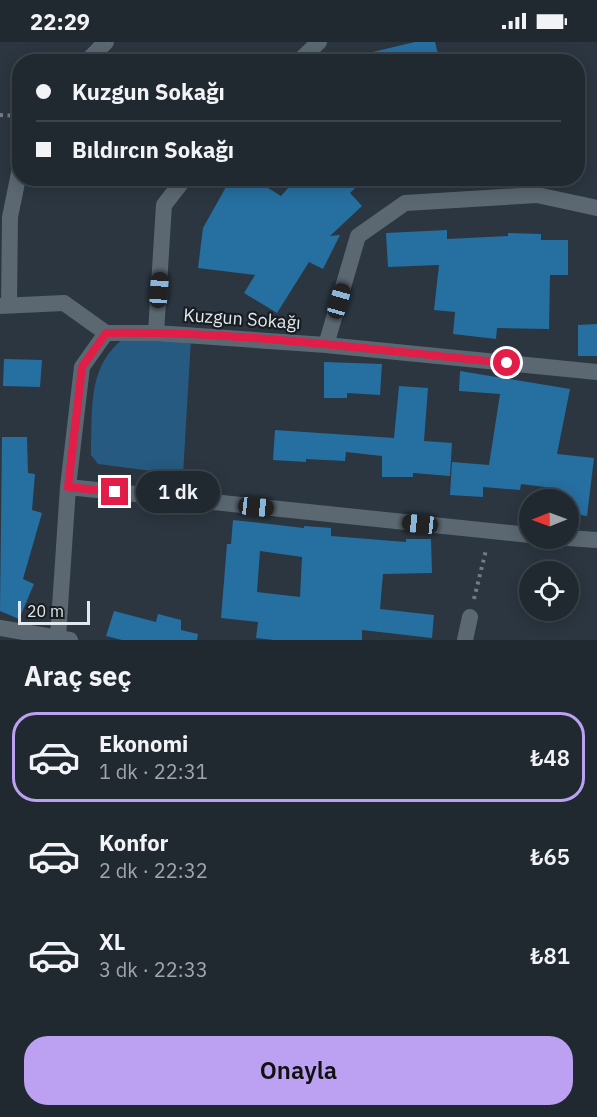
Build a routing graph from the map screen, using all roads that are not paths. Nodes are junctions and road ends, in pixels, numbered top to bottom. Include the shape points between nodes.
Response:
1 (106, 42) edge
2 (319, 42) edge
3 (94, 54) edge
4 (306, 54) edge
5 (16, 186) edge
6 (179, 186) edge
7 (597, 208) edge
8 (4, 306) edge
9 (106, 333) junction
10 (156, 333) junction
11 (326, 345) junction
12 (597, 372) edge
13 (68, 487) junction
14 (519, 534) edge
15 (579, 539) edge
16 (597, 540) edge
17 (470, 617) road end
18 (0, 628) edge
19 (64, 638) edge
20 (465, 640) edge

1 - 3 street
2 - 4 street
5 - 8 street via 10,217
6 - 10 street via 164,205
7 - 11 street via 537,195 405,203 358,236
8 - 9 street via 64,303
9 - 10 street, Kuzgun Sokağı
9 - 13 street via 82,367
10 - 11 street, Kuzgun Sokağı
11 - 12 street, Kuzgun Sokağı
13 - 14 street
13 - 19 street
15 - 16 street
17 - 20 street
18 - 19 street

